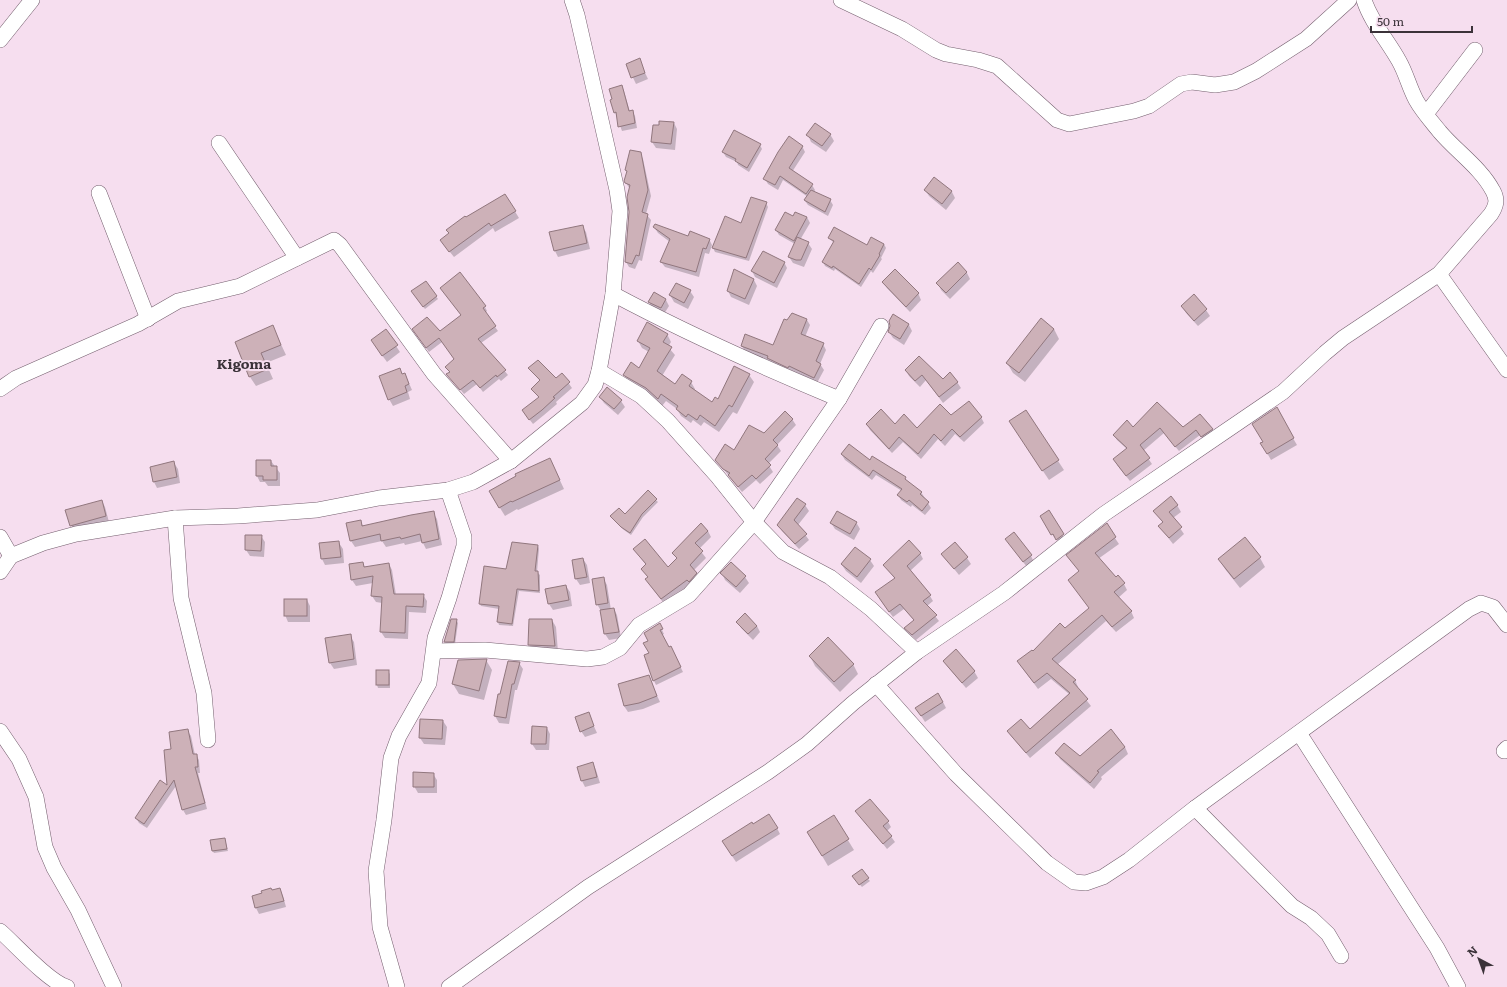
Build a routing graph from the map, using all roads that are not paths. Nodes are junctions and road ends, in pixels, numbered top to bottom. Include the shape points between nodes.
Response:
1 (32, 0) edge
2 (572, 0) edge
3 (841, 0) edge
4 (1350, 0) edge
5 (1364, 0) edge
6 (0, 40) edge
7 (1475, 50) dead end
8 (1426, 114) junction
9 (219, 143) dead end
10 (99, 193) dead end
11 (297, 258) junction
12 (1439, 274) junction
13 (613, 294) junction
14 (148, 319) junction
15 (881, 326) dead end
16 (1507, 370) edge
17 (599, 371) junction
18 (0, 389) edge
19 (839, 399) junction
20 (511, 461) junction
21 (448, 490) junction
22 (175, 518) junction
23 (754, 522) junction
24 (0, 537) edge
25 (11, 556) junction
26 (0, 572) edge
27 (1507, 625) edge
28 (434, 651) junction
29 (917, 652) junction
30 (876, 684) junction
31 (0, 731) edge
32 (1299, 733) junction
33 (208, 740) dead end
34 (1195, 808) junction
35 (0, 931) edge
36 (1341, 956) dead end
37 (67, 987) edge
38 (114, 987) edge
39 (397, 987) edge
40 (449, 987) edge
41 (1458, 987) edge

1 - 6 street
2 - 13 street via 618,190 620,211
3 - 4 street via 902,29 936,50 997,66 1057,120 1069,124 1149,106 1181,84 1192,82 1215,85 1234,82 1306,39
5 - 8 street via 1366,8 1400,63 1417,101
7 - 8 street
8 - 12 street via 1485,179 1496,199 1496,206 1491,214
9 - 11 street
10 - 14 street
11 - 14 street via 240,286 178,301
11 - 20 street via 331,241 337,241 434,374
12 - 16 street
12 - 29 street via 1343,338 1284,392 1104,514 1004,593
13 - 17 street
13 - 19 street via 667,323
14 - 18 street via 16,378
15 - 19 street
17 - 20 street via 595,385 582,403
17 - 23 street via 641,396 668,421
19 - 23 street
20 - 21 street via 473,482
21 - 22 street via 379,498 318,510
21 - 28 street via 464,538 464,546
22 - 25 street via 76,534 43,543
22 - 33 street via 181,598 204,693
23 - 28 street via 689,595 639,626 620,648 603,657 587,659 485,650
23 - 29 street via 783,552 830,577 871,609
24 - 25 street
25 - 26 street
27 - 32 street via 1493,607 1481,604 1469,610
28 - 39 street via 430,683 399,736 391,758 376,871 380,927
29 - 30 street
30 - 34 street via 962,779 1047,863 1074,882 1086,883 1103,877
30 - 40 street via 807,744 768,772 588,887
31 - 38 street via 19,759 36,797 45,846 54,868 78,910
32 - 34 street
32 - 41 street via 1437,948
34 - 36 street via 1292,906 1311,918 1328,934
35 - 37 street via 49,977 61,986

